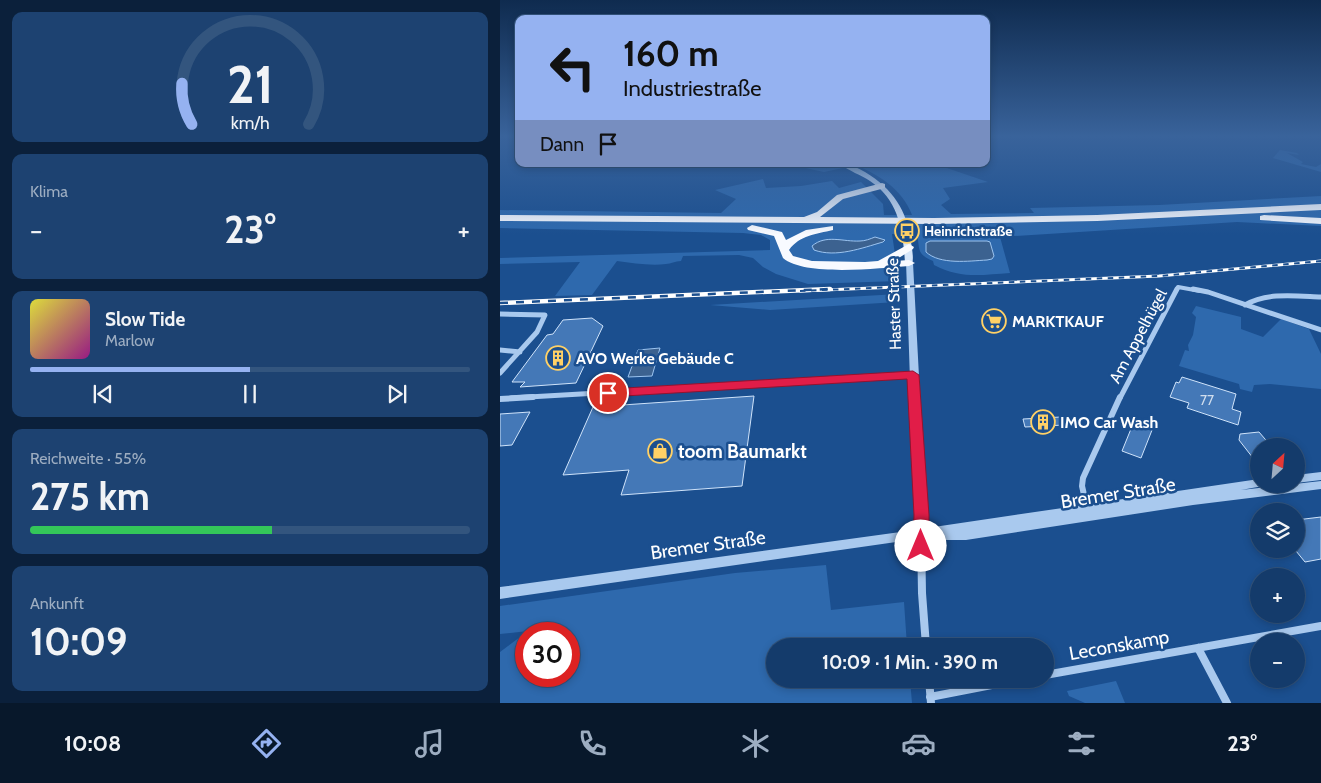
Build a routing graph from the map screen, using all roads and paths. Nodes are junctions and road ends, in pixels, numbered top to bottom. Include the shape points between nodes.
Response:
1 (852, 169) edge
2 (882, 186) junction
3 (832, 204) junction
4 (1320, 208) edge
5 (1220, 217) junction
6 (500, 218) edge
7 (780, 221) junction
8 (1321, 221) edge
9 (500, 223) edge
10 (875, 224) junction
11 (935, 224) junction
12 (734, 226) junction
13 (842, 226) junction
14 (909, 247) junction
15 (784, 249) junction
16 (909, 263) junction
17 (875, 264) junction
18 (1321, 297) edge
19 (1246, 304) junction
20 (500, 314) edge
21 (1321, 330) edge
22 (500, 350) edge
23 (520, 352) junction
24 (500, 373) edge
25 (913, 375) junction
26 (500, 399) edge
27 (1321, 476) edge
28 (1305, 478) edge
29 (1250, 485) edge
30 (1321, 485) edge
31 (1087, 508) junction
32 (921, 534) junction
33 (500, 593) edge
34 (1321, 626) edge
35 (925, 638) edge
36 (1198, 648) junction
37 (1054, 673) edge
38 (984, 688) edge
39 (931, 700) edge
40 (1227, 703) edge

1 - 2 main road, Haster Straße
2 - 3 highway via 840,197
2 - 14 main road, Haster Straße via 901,210
3 - 7 highway via 813,217
3 - 10 highway via 841,216
4 - 5 highway
4 - 11 highway
5 - 8 highway
5 - 11 highway
6 - 7 highway
7 - 10 highway
9 - 12 highway
10 - 11 highway
10 - 13 highway
12 - 13 highway
12 - 15 highway via 778,234
13 - 15 highway via 801,234 787,243
14 - 16 main road, Haster Straße
14 - 17 highway
15 - 17 highway via 789,258 811,265
16 - 17 highway
16 - 25 street, Haster Straße
18 - 19 street via 1293,296
19 - 21 street, Am Appelhügel
19 - 31 street, Am Appelhügel via 1178,287 1123,391 1083,478
20 - 23 street via 545,315 537,332
22 - 23 street
23 - 24 street
25 - 26 street
25 - 32 street, Haster Straße
27 - 28 street
29 - 31 street, Bremer Straße
30 - 32 street, Bremer Straße via 1202,499 966,535
31 - 32 street, Bremer Straße
32 - 33 street, Bremer Straße
32 - 35 street
34 - 36 street, Leconskamp
36 - 37 street, Leconskamp
36 - 40 street
38 - 39 street

